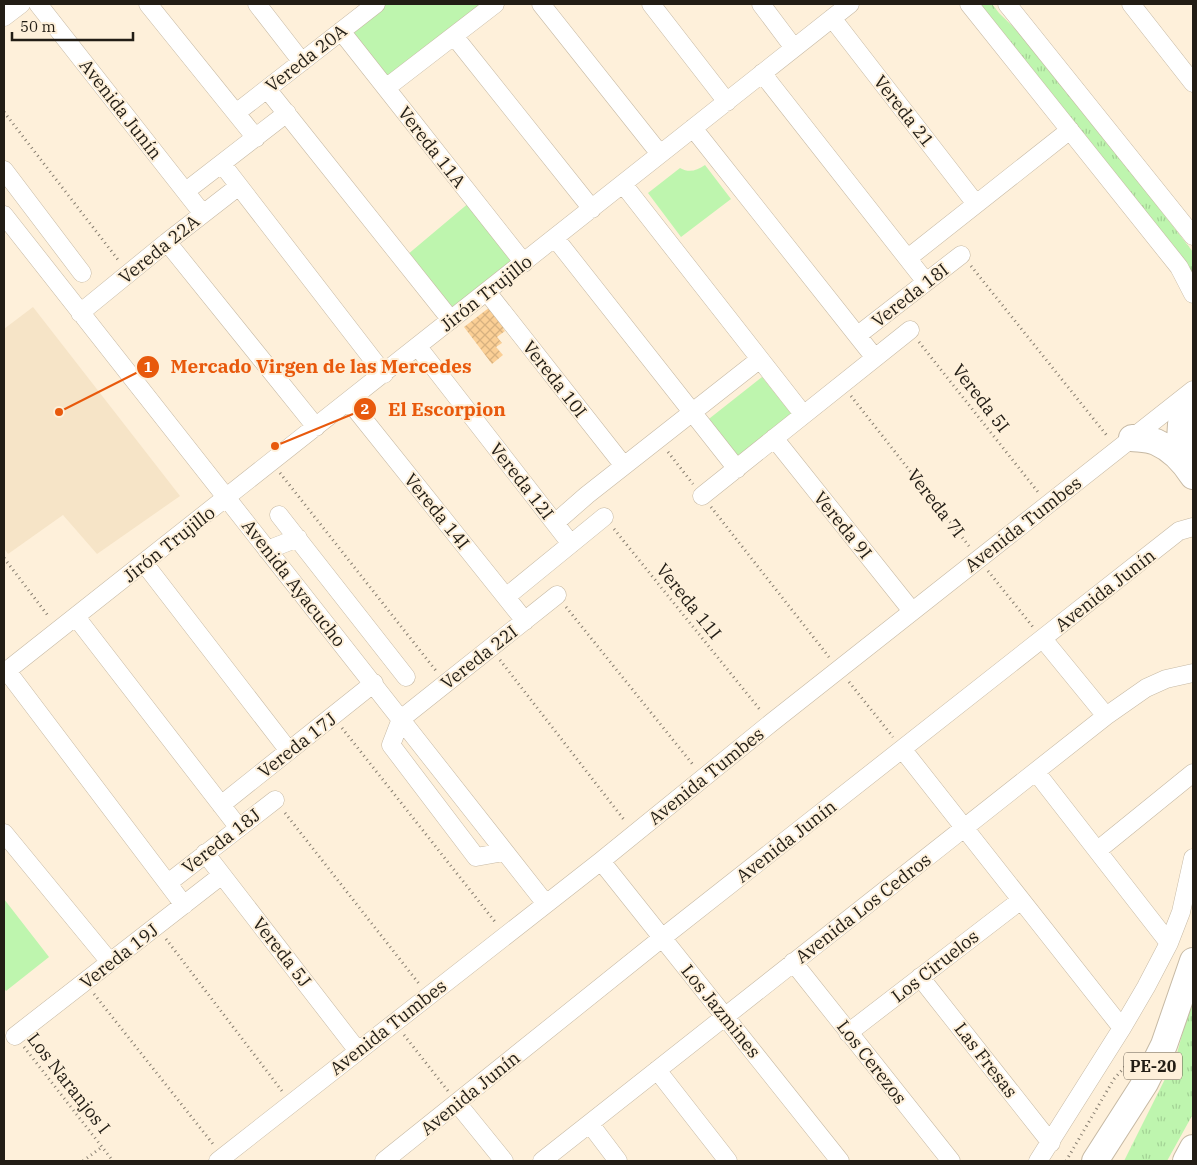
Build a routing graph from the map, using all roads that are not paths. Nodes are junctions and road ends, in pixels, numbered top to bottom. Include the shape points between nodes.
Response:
1 (21, 4) edge
2 (38, 4) edge
3 (148, 4) edge
4 (257, 4) edge
5 (541, 4) edge
6 (652, 4) edge
7 (760, 4) edge
8 (850, 4) edge
9 (969, 4) edge
10 (1007, 4) edge
11 (1131, 4) edge
12 (370, 5) edge
13 (489, 6) edge
14 (4, 17) edge
15 (832, 18) junction
16 (341, 31) junction
17 (454, 36) junction
18 (794, 48) junction
19 (302, 62) junction
20 (762, 73) junction
21 (1193, 83) edge
22 (386, 88) junction
23 (268, 89) junction
24 (726, 102) junction
25 (236, 113) junction
26 (287, 113) junction
27 (693, 128) junction
28 (1070, 130) junction
29 (256, 138) junction
30 (660, 154) junction
31 (222, 164) junction
32 (4, 170) edge
33 (623, 184) junction
34 (239, 186) junction
35 (186, 191) junction
36 (976, 204) junction
37 (592, 209) junction
38 (204, 214) junction
39 (4, 215) edge
40 (1193, 236) edge
41 (555, 238) junction
42 (167, 242) junction
43 (61, 245) junction
44 (961, 255) road end
45 (908, 258) junction
46 (524, 263) junction
47 (47, 271) junction
48 (82, 273) dead end
49 (926, 282) junction
50 (487, 292) junction
51 (1193, 294) edge
52 (80, 313) junction
53 (452, 320) junction
54 (910, 330) road end
55 (858, 335) junction
56 (418, 347) junction
57 (875, 358) junction
58 (760, 359) junction
59 (384, 374) junction
60 (1193, 389) edge
61 (1193, 397) edge
62 (350, 401) junction
63 (693, 412) junction
64 (803, 414) junction
65 (316, 427) junction
66 (774, 438) junction
67 (1125, 444) junction
68 (1186, 456) edge
69 (624, 466) junction
70 (737, 469) junction
71 (702, 496) road end
72 (227, 499) junction
73 (279, 515) dead end
74 (604, 518) road end
75 (555, 523) junction
76 (1193, 528) edge
77 (298, 538) junction
78 (571, 544) junction
79 (267, 550) junction
80 (144, 563) junction
81 (557, 595) road end
82 (506, 597) junction
83 (912, 611) junction
84 (76, 617) junction
85 (525, 621) junction
86 (1043, 639) junction
87 (384, 648) junction
88 (5, 672) edge
89 (1193, 673) edge
90 (406, 676) dead end
91 (370, 679) junction
92 (1106, 716) junction
93 (401, 719) junction
94 (903, 750) junction
95 (289, 751) junction
96 (1036, 772) junction
97 (1193, 773) edge
98 (275, 800) road end
99 (221, 805) junction
100 (239, 828) junction
101 (964, 828) junction
102 (7, 844) edge
103 (1098, 850) junction
104 (504, 852) junction
105 (205, 853) junction
106 (1193, 858) edge
107 (601, 860) junction
108 (222, 875) junction
109 (168, 883) junction
110 (1021, 900) junction
111 (546, 904) junction
112 (184, 905) junction
113 (662, 938) junction
114 (1169, 943) junction
115 (1193, 961) edge
116 (110, 962) junction
117 (794, 962) junction
118 (920, 977) junction
119 (725, 1016) junction
120 (1122, 1028) junction
121 (848, 1033) junction
122 (15, 1036) road end
123 (358, 1051) junction
124 (656, 1070) junction
125 (1145, 1083) junction
126 (457, 1103) junction
127 (590, 1124) junction
128 (1051, 1143) junction
129 (1193, 1148) edge
130 (220, 1159) edge
131 (384, 1161) edge
132 (504, 1161) edge
133 (542, 1161) edge
134 (618, 1161) edge
135 (728, 1161) edge
136 (840, 1161) edge
137 (951, 1161) edge
138 (1038, 1161) edge
139 (1095, 1161) edge
140 (1113, 1161) edge
141 (1186, 1161) edge

1 - 14 street
2 - 35 street, Avenida Junín
3 - 25 street
4 - 19 street
5 - 30 street
6 - 24 street
7 - 18 street
8 - 15 street, Jirón Trujillo
9 - 28 street
10 - 40 street
11 - 21 street
12 - 16 street, Vereda 20A
13 - 17 street
15 - 18 street, Jirón Trujillo
15 - 36 street, Vereda 21
16 - 19 street, Vereda 20A
16 - 22 street, Vereda 11A
17 - 22 street
17 - 37 street
18 - 20 street, Jirón Trujillo
19 - 23 street, Vereda 20A
20 - 24 street, Jirón Trujillo
20 - 45 street
22 - 46 street, Vereda 11A
23 - 25 street, Vereda 20A
23 - 26 street
24 - 27 street, Jirón Trujillo
25 - 29 street
26 - 29 street
26 - 53 street
27 - 30 street, Jirón Trujillo
27 - 55 street
28 - 36 street
28 - 51 street via 1179,268
29 - 31 street
30 - 33 street, Jirón Trujillo
31 - 34 street
31 - 35 street
32 - 43 street
33 - 37 street, Jirón Trujillo
33 - 58 street
34 - 38 street, Vereda 22A
34 - 59 street
35 - 38 street, Avenida Junín
36 - 45 street
37 - 41 street, Jirón Trujillo
38 - 42 street, Vereda 22A
39 - 47 street, Avenida Ayacucho
41 - 46 street, Jirón Trujillo
41 - 63 street
42 - 52 street, Vereda 22A
42 - 65 street
43 - 47 street
43 - 48 street
44 - 49 street, Vereda 18I
45 - 49 street
46 - 50 street, Jirón Trujillo
47 - 52 street, Avenida Ayacucho
49 - 55 street, Vereda 18I
50 - 53 street, Jirón Trujillo
50 - 69 street, Vereda 10I
52 - 72 street, Avenida Ayacucho
53 - 56 street, Jirón Trujillo
54 - 57 street
55 - 57 street
56 - 59 street, Jirón Trujillo
56 - 75 street, Vereda 12I
57 - 64 street
58 - 63 street
58 - 64 street
59 - 62 street, Jirón Trujillo
60 - 67 street, Avenida Tumbes
61 - 68 highway via 1181,424
62 - 65 street, Jirón Trujillo
62 - 82 street, Vereda 14I
63 - 69 street
63 - 70 street
64 - 66 street
65 - 72 street, Jirón Trujillo
66 - 70 street
66 - 83 street, Vereda 9I
67 - 68 highway via 1155,442
67 - 83 street, Avenida Tumbes
69 - 75 street
70 - 71 street
72 - 79 street, Avenida Ayacucho
72 - 80 street, Jirón Trujillo
73 - 77 street
74 - 78 street
75 - 78 street, Vereda 12I
76 - 86 street, Avenida Junín via 1180,531
77 - 79 street
77 - 87 street
78 - 82 street
79 - 91 street, Avenida Ayacucho
80 - 84 street, Jirón Trujillo
80 - 95 street
81 - 85 street, Vereda 22I
82 - 85 street, Vereda 14I
83 - 107 street, Avenida Tumbes
84 - 88 street, Jirón Trujillo
84 - 99 street
85 - 93 street, Vereda 22I
86 - 92 street
86 - 94 street, Avenida Junín
87 - 90 street
87 - 91 street, Vereda 17J
88 - 109 street
89 - 92 street, Avenida Los Cedros via 1146,688
91 - 93 street, Avenida Ayacucho
91 - 95 street, Vereda 17J via 333,717
92 - 96 street, Avenida Los Cedros
93 - 104 street, Avenida Ayacucho
93 - 104 street via 391,745 476,857
94 - 101 street
94 - 113 street, Avenida Junín
95 - 99 street, Vereda 17J
96 - 101 street, Avenida Los Cedros
96 - 103 street
97 - 103 street
98 - 100 street, Vereda 18J
99 - 100 street
100 - 105 street, Vereda 18J
101 - 110 street
101 - 117 street, Avenida Los Cedros
102 - 116 street
103 - 114 street
104 - 111 street, Avenida Ayacucho
105 - 108 street, Vereda 5J
105 - 109 street, Vereda 18J
106 - 114 street via 1181,912
107 - 111 street, Avenida Tumbes
107 - 113 street, Los Jazmines
108 - 112 street, Vereda 19J
108 - 123 street, Vereda 5J
109 - 112 street
110 - 118 street, Los Ciruelos
110 - 120 street
111 - 123 street, Avenida Tumbes
112 - 116 street, Vereda 19J
113 - 119 street, Los Jazmines
113 - 126 street, Avenida Junín
114 - 120 street
115 - 125 highway, PE-20 via 1164,1045
116 - 122 street, Vereda 19J
117 - 119 street, Avenida Los Cedros
117 - 121 street, Los Cerezos
118 - 121 street, Los Ciruelos
118 - 128 street, Las Fresas
119 - 124 street, Avenida Los Cedros
119 - 136 street, Los Jazmines
120 - 128 street
121 - 137 street, Los Cerezos
123 - 130 street, Avenida Tumbes
124 - 127 street, Avenida Los Cedros
124 - 135 street
125 - 139 highway, PE-20
125 - 140 highway
126 - 131 street, Avenida Junín
126 - 132 street
127 - 133 street, Avenida Los Cedros
127 - 134 street
128 - 138 street
129 - 141 highway

